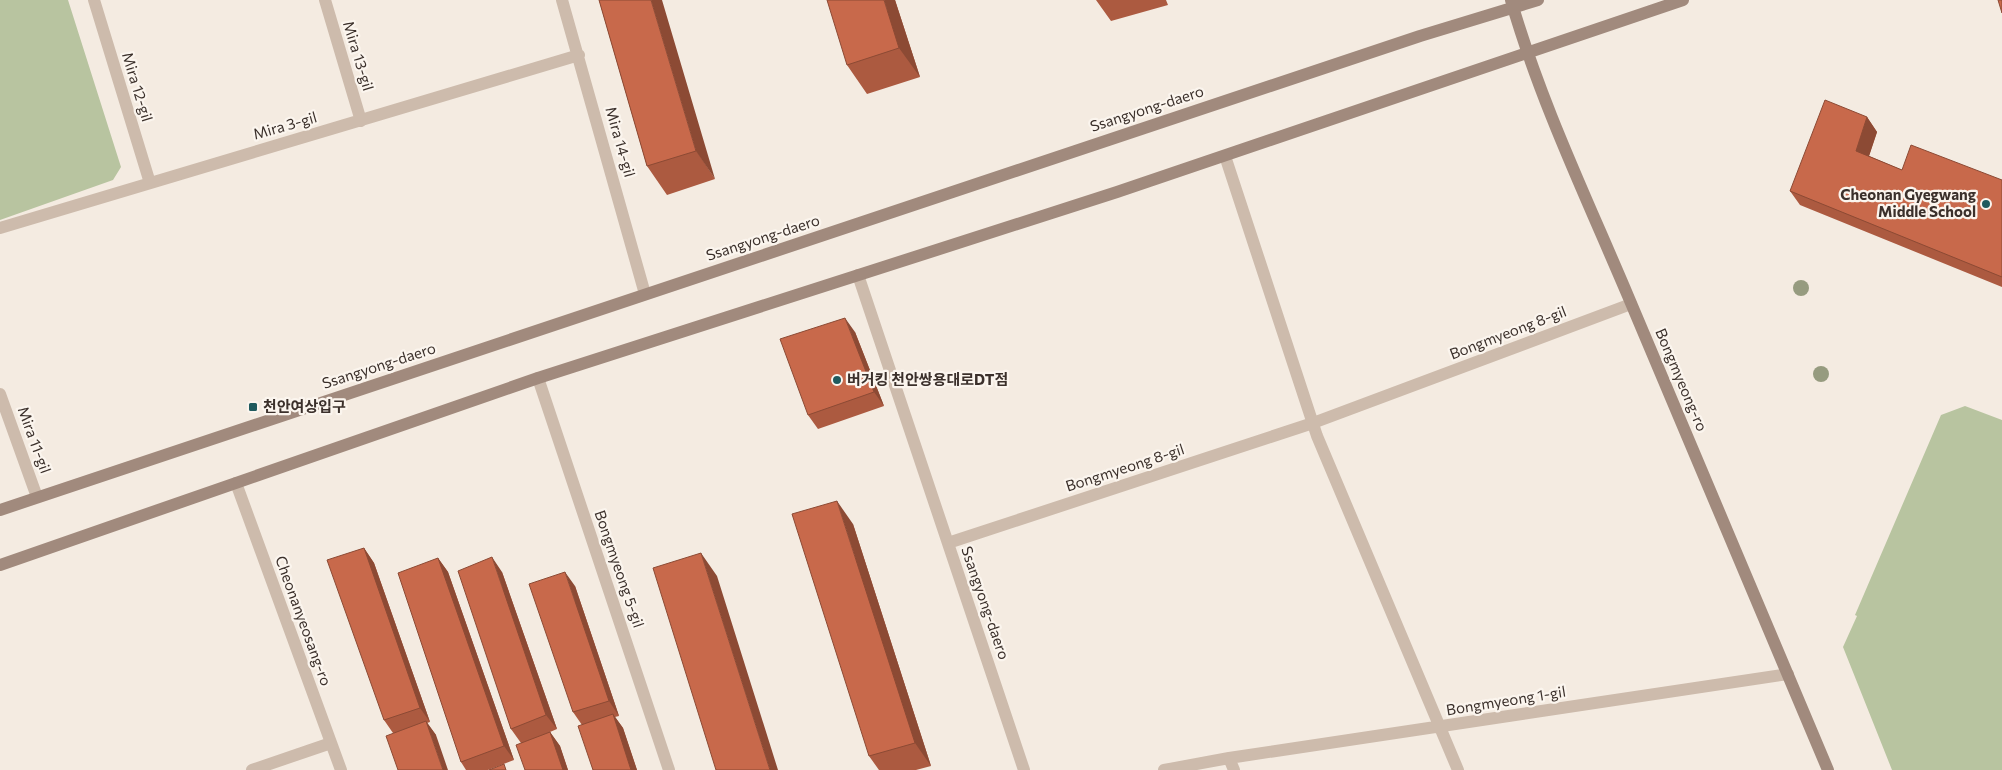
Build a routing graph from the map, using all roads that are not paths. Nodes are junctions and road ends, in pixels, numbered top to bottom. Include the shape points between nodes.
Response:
1 (94, 0) edge
2 (325, 0) edge
3 (562, 0) edge
4 (1538, 0) edge
5 (1683, 0) edge
6 (1512, 4) edge
7 (1528, 53) junction
8 (579, 55) junction
9 (361, 121) junction
10 (1225, 156) junction
11 (150, 183) junction
12 (0, 228) edge
13 (858, 275) junction
14 (646, 294) junction
15 (1631, 304) junction
16 (538, 378) junction
17 (0, 394) edge
18 (1313, 423) junction
19 (236, 483) junction
20 (37, 497) junction
21 (0, 510) edge
22 (948, 544) junction
23 (0, 565) edge
24 (1788, 674) junction
25 (1440, 727) junction
26 (331, 743) junction
27 (1231, 764) edge
28 (252, 770) edge
29 (341, 770) edge
30 (669, 770) edge
31 (1024, 770) edge
32 (1164, 770) edge
33 (1458, 770) edge
34 (1828, 770) edge

1 - 11 street, Mira 12-gil
2 - 9 street, Mira 13-gil
3 - 8 street, Mira 14-gil
4 - 6 main road, Ssangyong-daero
5 - 7 main road
6 - 7 main road, Bongmyeong-ro
6 - 14 main road, Ssangyong-daero
7 - 10 main road
7 - 15 main road, Bongmyeong-ro
8 - 9 street, Mira 3-gil
8 - 14 street, Mira 14-gil
9 - 11 street, Mira 3-gil
10 - 13 main road
10 - 18 street
11 - 12 street, Mira 3-gil
13 - 16 main road
13 - 22 street, Ssangyong-daero
14 - 20 main road, Ssangyong-daero
15 - 18 street, Bongmyeong 8-gil
15 - 24 main road, Bongmyeong-ro
16 - 19 main road
16 - 30 street, Bongmyeong 5-gil
17 - 20 street, Mira 11-gil
18 - 22 street, Bongmyeong 8-gil
18 - 25 street
19 - 23 main road
19 - 26 street, Cheonanyeosang-ro
20 - 21 main road, Ssangyong-daero
22 - 31 street, Ssangyong-daero
24 - 25 street, Bongmyeong 1-gil
24 - 34 main road, Bongmyeong-ro
25 - 27 street, Bongmyeong 1-gil
25 - 33 street
26 - 28 street
26 - 29 street, Cheonanyeosang-ro
27 - 32 street, Bongmyeong 1-gil

